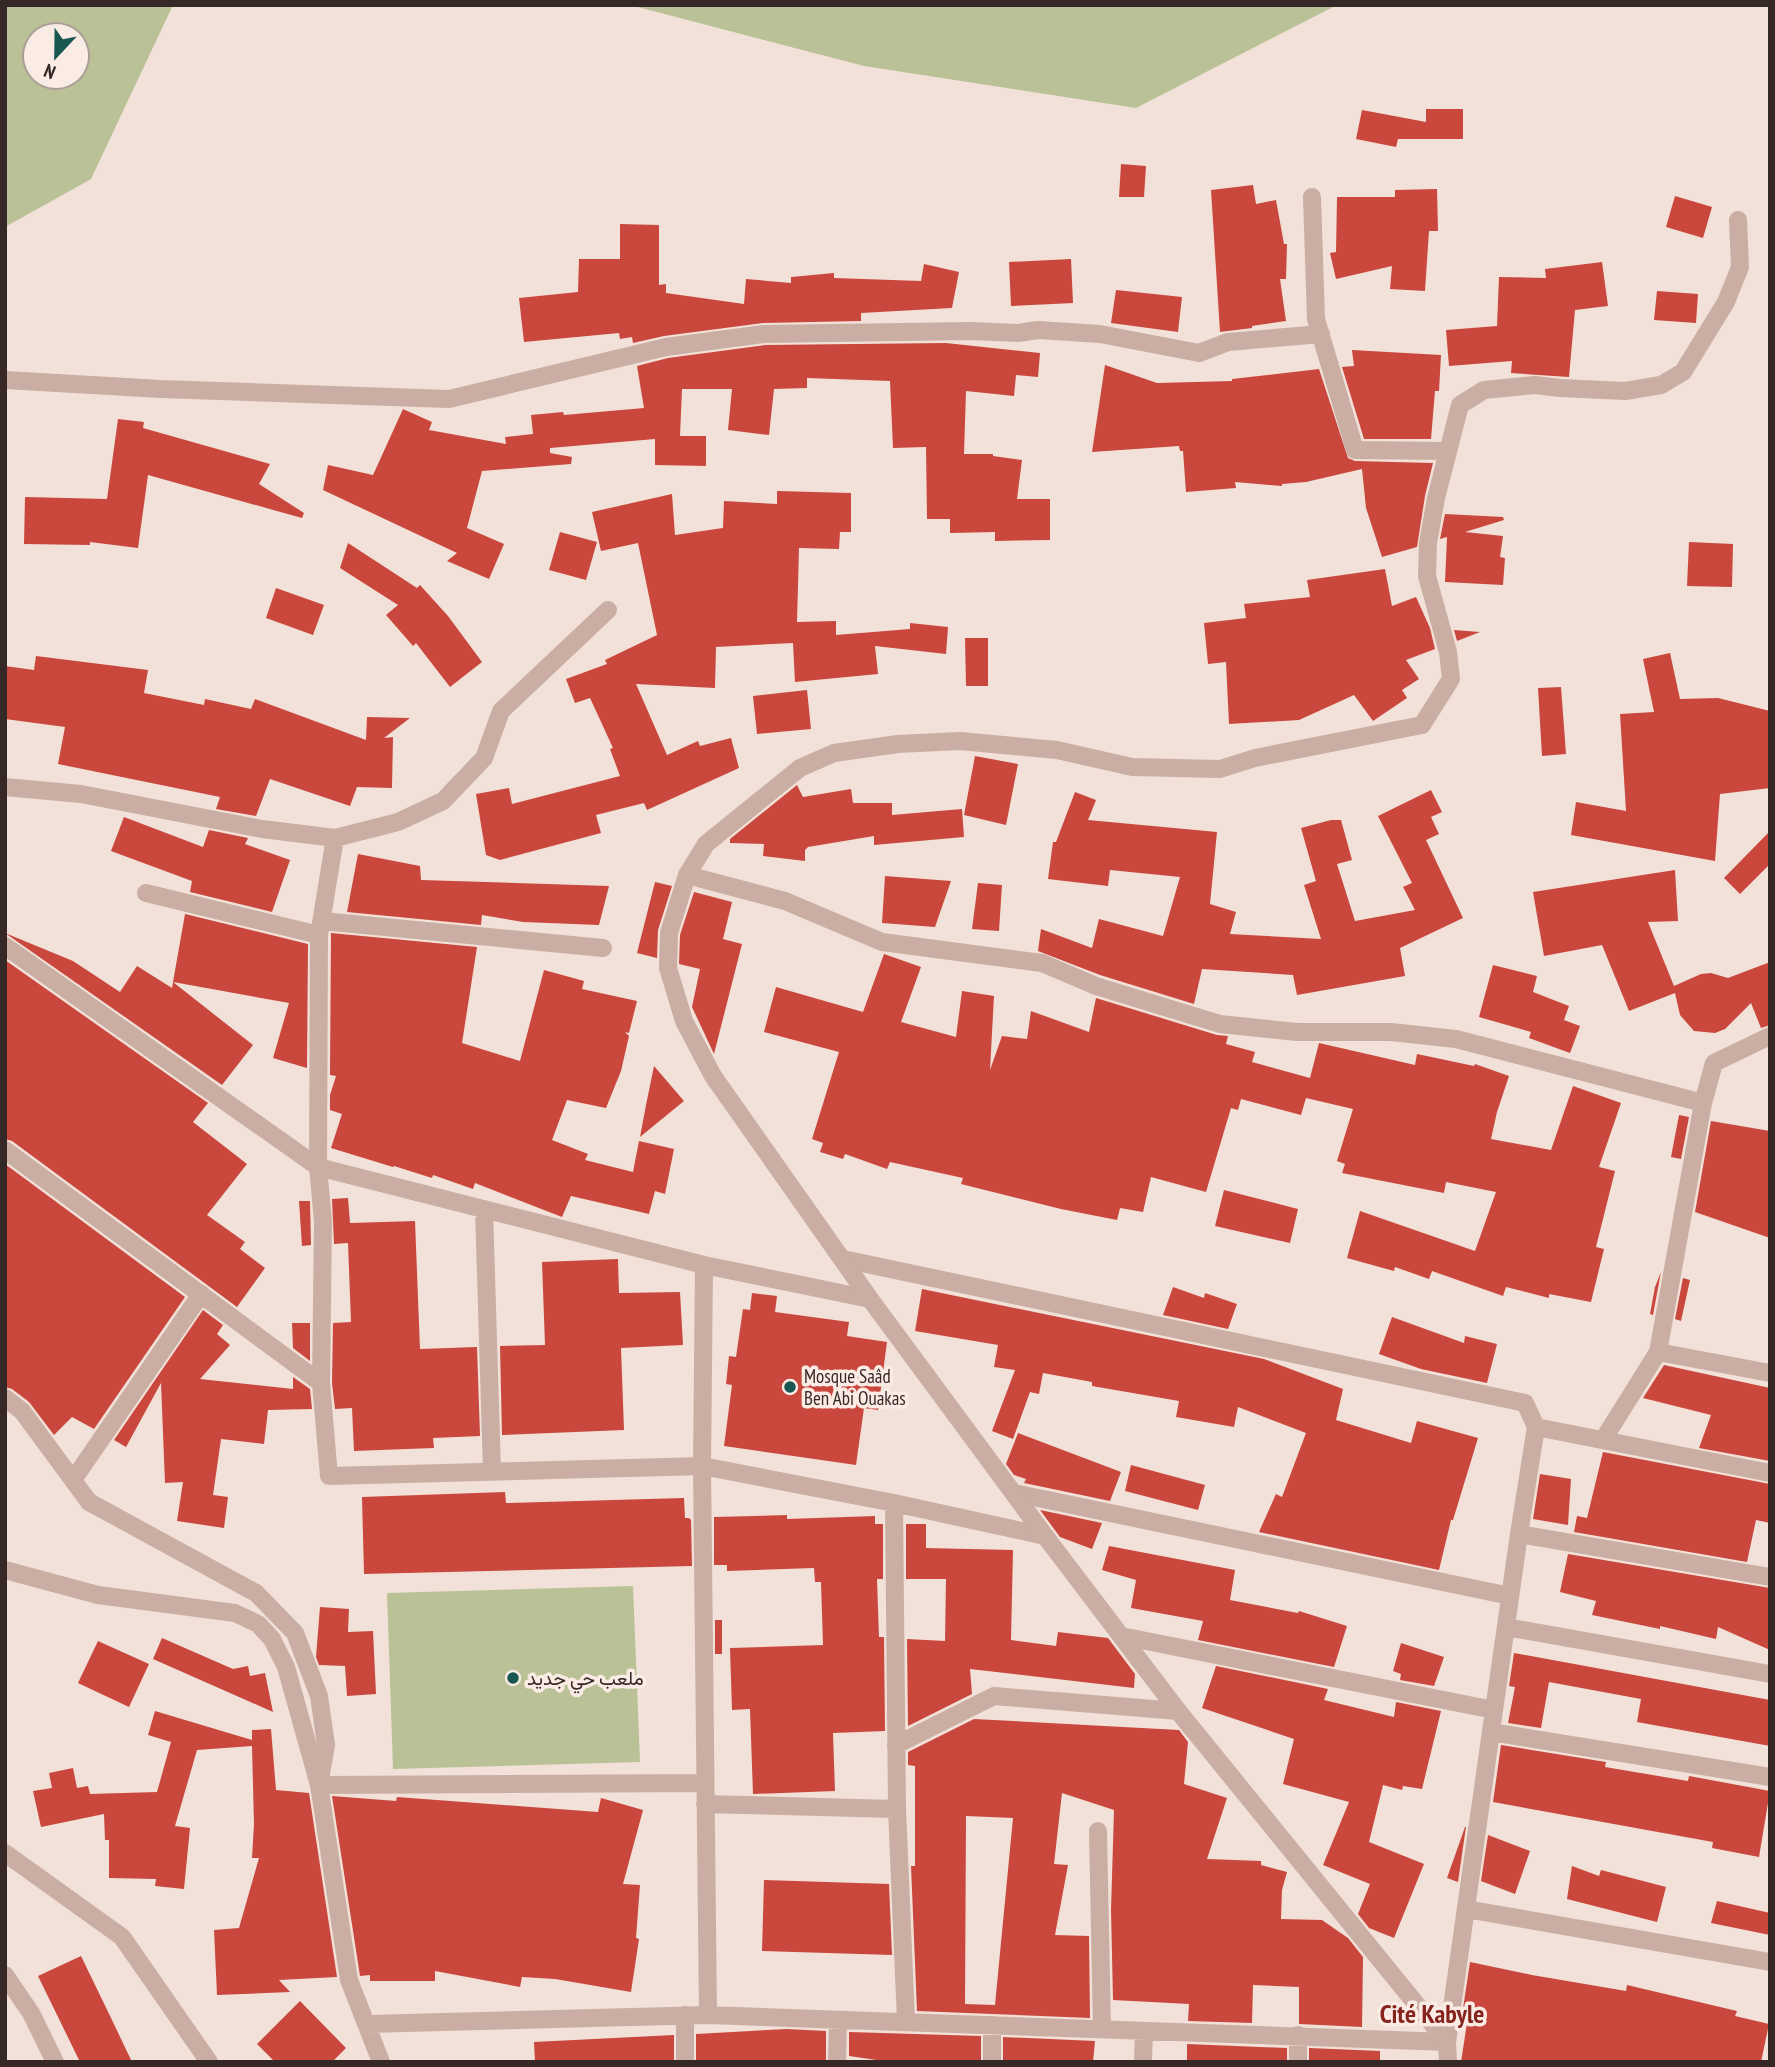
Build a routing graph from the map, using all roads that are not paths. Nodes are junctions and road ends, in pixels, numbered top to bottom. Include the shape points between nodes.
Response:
1 (1312, 197) dead end
2 (1738, 220) dead end
3 (1321, 334) junction
4 (5, 380) edge
5 (1448, 452) junction
6 (608, 610) dead end
7 (5, 787) edge
8 (335, 838) junction
9 (687, 875) junction
10 (146, 893) dead end
11 (321, 928) junction
12 (5, 946) edge
13 (603, 948) dead end
14 (1770, 1036) edge
15 (1703, 1103) junction
16 (5, 1150) edge
17 (318, 1167) junction
18 (484, 1209) junction
19 (843, 1259) junction
20 (704, 1265) junction
21 (201, 1294) junction
22 (870, 1298) junction
23 (1658, 1352) junction
24 (1770, 1373) edge
25 (321, 1383) junction
26 (5, 1398) edge
27 (1536, 1427) junction
28 (1603, 1440) junction
29 (702, 1466) junction
30 (492, 1472) junction
31 (1770, 1473) edge
32 (73, 1480) junction
33 (1014, 1493) junction
34 (894, 1503) junction
35 (1519, 1534) junction
36 (1045, 1536) junction
37 (5, 1570) edge
38 (1770, 1577) edge
39 (1510, 1596) junction
40 (1506, 1627) junction
41 (1121, 1636) junction
42 (1770, 1674) edge
43 (1494, 1710) junction
44 (1178, 1711) junction
45 (1491, 1732) junction
46 (896, 1745) junction
47 (1770, 1777) edge
48 (704, 1783) junction
49 (319, 1786) junction
50 (705, 1804) junction
51 (897, 1810) junction
52 (1098, 1831) dead end
53 (5, 1853) edge
54 (1466, 1909) junction
55 (1770, 1962) edge
56 (5, 1975) edge
57 (685, 2015) junction
58 (708, 2015) junction
59 (838, 2020) junction
60 (906, 2021) junction
61 (368, 2024) junction
62 (992, 2025) junction
63 (1102, 2029) junction
64 (1144, 2031) junction
65 (1298, 2035) junction
66 (1447, 2042) junction
67 (55, 2062) edge
68 (209, 2062) edge
69 (381, 2062) edge
70 (685, 2062) edge
71 (837, 2062) edge
72 (992, 2062) edge
73 (1143, 2062) edge
74 (1298, 2062) edge
75 (1448, 2062) edge

1 - 3 street via 1316,319
2 - 5 street via 1740,267 1726,302 1683,373 1661,385 1625,391 1535,385 1484,390 1460,405
3 - 4 street via 1228,342 1199,354 1100,334 1038,330 764,334 666,347 449,399
3 - 5 street via 1355,450
5 - 9 street via 1428,543 1427,576 1451,679 1422,725 1220,769 1132,767 1057,750 960,741 834,753 800,768 739,815 706,844
6 - 8 street via 501,711 484,758 443,801 398,822
7 - 8 street via 81,794 262,829
8 - 11 street
9 - 15 street via 786,901 882,942 1042,963 1096,986 1220,1024 1457,1039
9 - 19 street via 669,933 668,968 684,1021 713,1076
10 - 11 street
11 - 13 street
11 - 17 street
12 - 17 street
14 - 15 street via 1714,1063
15 - 23 street
16 - 21 street
17 - 18 street
17 - 25 street via 323,1220
18 - 20 street
18 - 30 street
19 - 22 street
19 - 27 street via 1525,1403
20 - 22 street
20 - 29 street
21 - 25 street
21 - 32 street
22 - 33 street
23 - 24 street
23 - 28 street
25 - 30 street via 328,1476
26 - 32 street via 22,1411
27 - 28 street
27 - 35 street
28 - 31 street
29 - 30 street
29 - 34 street
29 - 48 street
32 - 49 street via 89,1502 256,1593 295,1633 318,1696 326,1745
33 - 36 street
33 - 39 street
34 - 36 street
34 - 46 street
35 - 38 street
35 - 39 street
36 - 41 street
37 - 49 street via 98,1595 235,1613 258,1624 272,1639 286,1667
39 - 40 street
40 - 42 street
40 - 43 street
41 - 43 street
41 - 44 street
43 - 45 street
44 - 46 street via 994,1696
44 - 66 street
45 - 47 street
45 - 54 street
46 - 51 street
48 - 49 street
48 - 50 street
49 - 61 street via 349,1980
50 - 51 street
50 - 58 street
51 - 60 street
52 - 63 street
53 - 68 street via 122,1937
54 - 55 street
54 - 66 street
56 - 67 street via 31,2013
57 - 58 street
57 - 61 street
57 - 70 street
58 - 59 street
59 - 60 street
59 - 71 street
60 - 62 street
61 - 69 street
62 - 63 street
62 - 72 street
63 - 64 street
64 - 65 street
64 - 73 street
65 - 66 street
65 - 74 street
66 - 75 street

